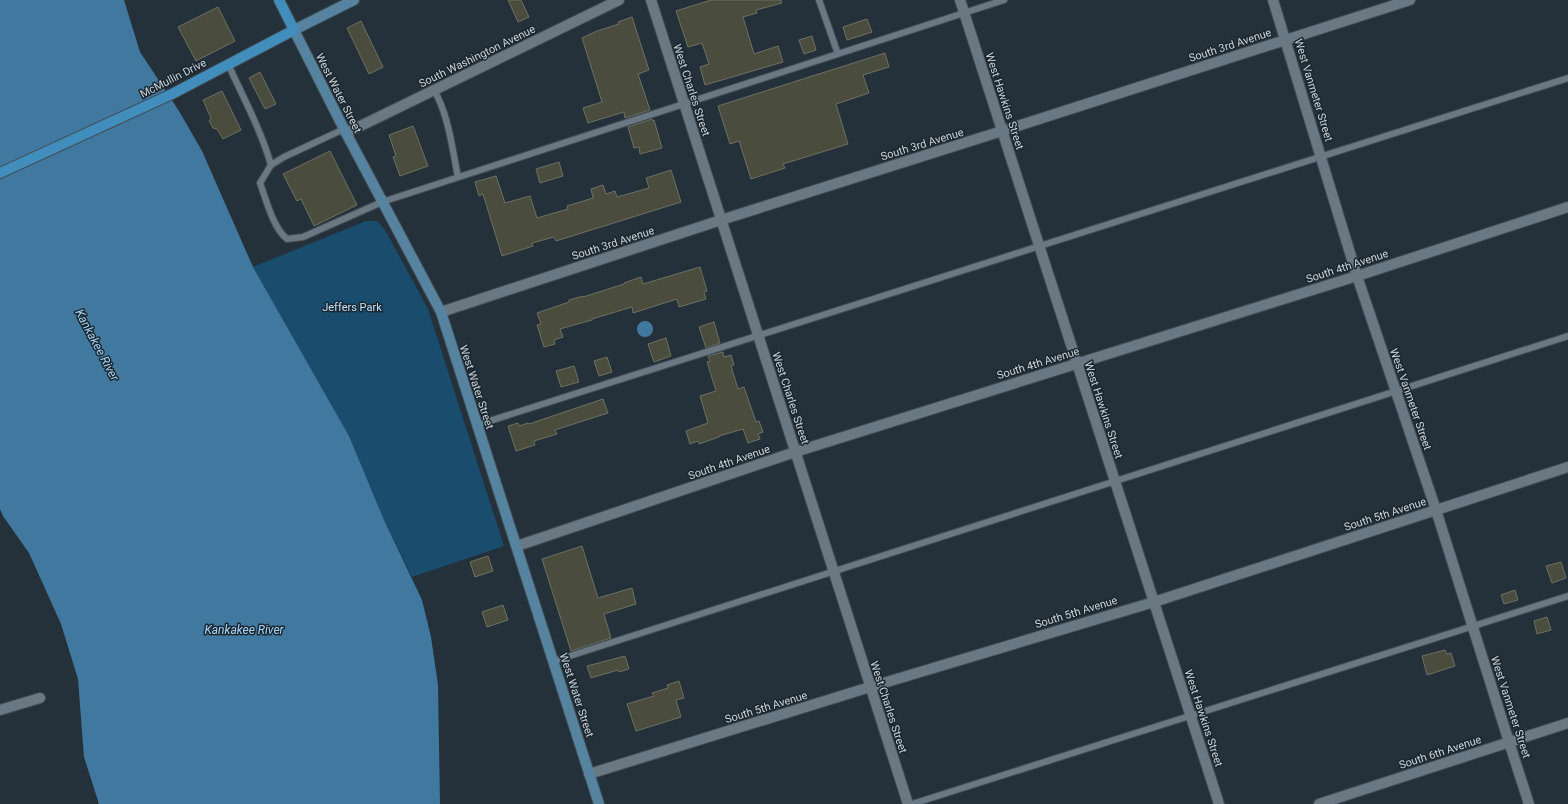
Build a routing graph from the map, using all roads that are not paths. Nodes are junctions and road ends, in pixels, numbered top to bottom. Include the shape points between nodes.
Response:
1 (279, 0) edge
2 (354, 0) edge
3 (619, 0) edge
4 (651, 0) edge
5 (819, 0) edge
6 (960, 0) edge
7 (1004, 0) edge
8 (1273, 0) edge
9 (1410, 0) edge
10 (964, 13) junction
11 (294, 30) junction
12 (1286, 39) junction
13 (838, 54) junction
14 (228, 64) junction
15 (1568, 78) edge
16 (434, 90) junction
17 (684, 103) junction
18 (345, 131) junction
19 (1002, 132) junction
20 (1321, 157) junction
21 (271, 165) junction
22 (0, 173) edge
23 (458, 177) junction
24 (382, 202) junction
25 (1568, 208) edge
26 (721, 220) junction
27 (1039, 246) junction
28 (1357, 276) junction
29 (440, 312) junction
30 (758, 336) junction
31 (1568, 336) edge
32 (1077, 363) junction
33 (1396, 391) junction
34 (477, 425) junction
35 (795, 452) junction
36 (1568, 468) edge
37 (1115, 482) junction
38 (1436, 510) junction
39 (517, 546) junction
40 (834, 572) junction
41 (1568, 596) edge
42 (1154, 602) junction
43 (1473, 626) junction
44 (554, 661) junction
45 (870, 687) junction
46 (40, 698) dead end
47 (0, 710) edge
48 (1190, 716) junction
49 (1568, 723) edge
50 (1509, 742) junction
51 (589, 774) junction
52 (599, 804) edge
53 (908, 804) edge
54 (912, 804) edge
55 (1219, 804) edge
56 (1319, 804) edge
57 (1529, 804) edge

1 - 11 main road, West Water Street
2 - 11 main road, McMullin Drive
3 - 16 street, South Washington Avenue
4 - 17 street, West Charles Street
5 - 13 lane
6 - 10 street, West Hawkins Street
7 - 10 lane
8 - 12 street, West Vanmeter Street
9 - 12 street, South 3rd Avenue
10 - 13 lane
10 - 19 street, West Hawkins Street
11 - 14 main road, McMullin Drive
11 - 18 main road, West Water Street
12 - 19 street, South 3rd Avenue
12 - 20 street, West Vanmeter Street
13 - 17 lane
14 - 21 lane
14 - 22 main road, McMullin Drive via 172,94
15 - 20 lane
16 - 18 street, South Washington Avenue
16 - 23 lane via 445,115
17 - 23 lane
17 - 26 street, West Charles Street
18 - 21 lane
18 - 24 main road, West Water Street
19 - 26 street, South 3rd Avenue
19 - 27 street, West Hawkins Street
20 - 27 lane
20 - 28 street, West Vanmeter Street
21 - 24 lane via 260,183 281,235 287,239 303,237
23 - 24 lane
24 - 29 main road, West Water Street
25 - 28 street, South 4th Avenue
26 - 29 street, South 3rd Avenue
26 - 30 street, West Charles Street
27 - 30 lane
27 - 32 street, West Hawkins Street
28 - 32 street, South 4th Avenue
28 - 33 street, West Vanmeter Street
29 - 34 main road, West Water Street
30 - 34 lane
30 - 35 street, West Charles Street
31 - 33 lane
32 - 35 street, South 4th Avenue
32 - 37 street, West Hawkins Street
33 - 37 lane
33 - 38 street, West Vanmeter Street
34 - 39 main road, West Water Street
35 - 39 street, South 4th Avenue
35 - 40 street, West Charles Street
36 - 38 street, South 5th Avenue
37 - 40 lane
37 - 42 street, West Hawkins Street
38 - 42 street, South 5th Avenue
38 - 43 street, West Vanmeter Street
39 - 44 main road, West Water Street
40 - 44 lane
40 - 45 street, West Charles Street
41 - 43 lane
42 - 45 street, South 5th Avenue
42 - 48 street, West Hawkins Street
43 - 48 lane
43 - 50 street, West Vanmeter Street
44 - 51 main road, West Water Street
45 - 51 street, South 5th Avenue
45 - 53 street, West Charles Street
46 - 47 street
48 - 54 lane
48 - 55 street, West Hawkins Street
49 - 50 street, South 6th Avenue
50 - 56 street, South 6th Avenue
50 - 57 street, West Vanmeter Street
51 - 52 main road, West Water Street

